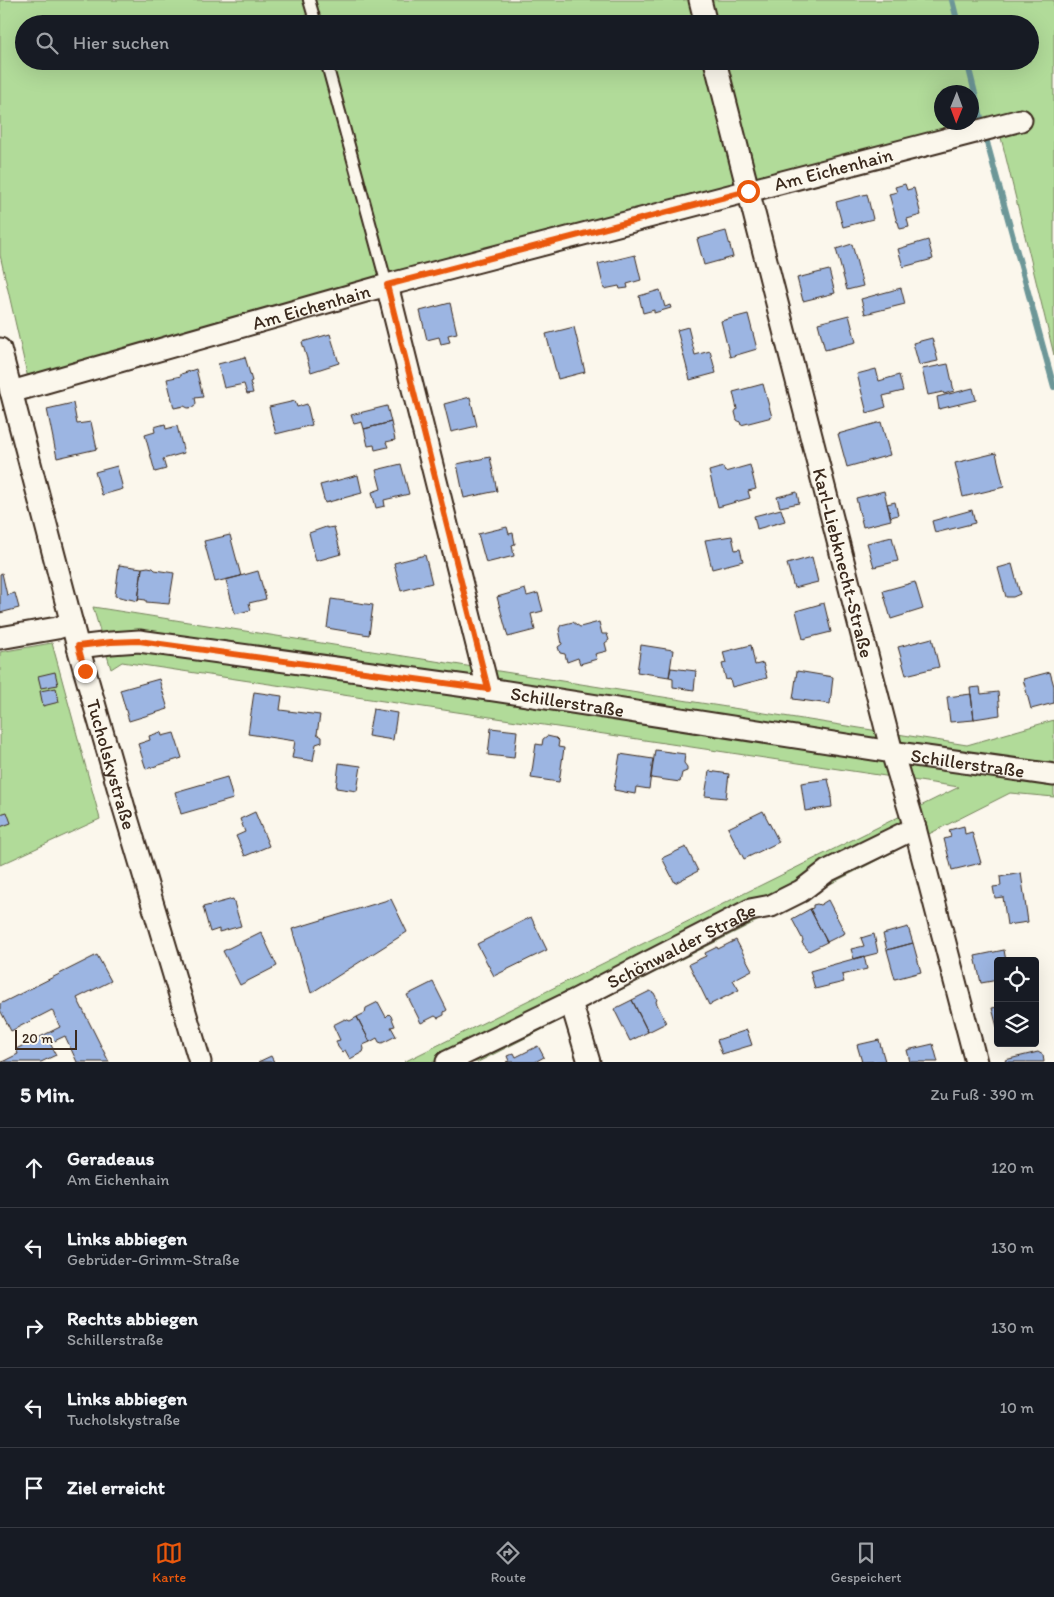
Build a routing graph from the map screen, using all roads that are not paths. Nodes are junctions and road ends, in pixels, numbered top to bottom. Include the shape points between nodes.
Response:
1 (309, 0) edge
2 (700, 0) edge
3 (313, 15) edge
4 (704, 15) edge
5 (328, 70) edge
6 (717, 70) edge
7 (1021, 120) dead end
8 (748, 191) junction
9 (387, 285) junction
10 (0, 349) edge
11 (11, 392) junction
12 (72, 623) junction
13 (0, 638) edge
14 (78, 646) junction
15 (488, 689) junction
16 (892, 752) junction
17 (1054, 776) edge
18 (915, 828) junction
19 (571, 1002) junction
20 (199, 1061) edge
21 (447, 1062) edge
22 (588, 1062) edge
23 (976, 1062) edge

1 - 3 lane
2 - 4 street
5 - 9 lane
6 - 8 street, Karl-Liebknecht-Straße
7 - 8 street, Am Eichenhain
8 - 9 street, Am Eichenhain
8 - 16 street, Karl-Liebknecht-Straße
9 - 11 street, Am Eichenhain
9 - 15 street
10 - 11 street, Tucholskystraße
11 - 12 street, Tucholskystraße
12 - 13 street
12 - 14 street, Tucholskystraße
14 - 15 street, Schillerstraße via 139,641
14 - 20 street, Tucholskystraße
15 - 16 street, Schillerstraße
16 - 17 street, Schillerstraße
16 - 18 street, Karl-Liebknecht-Straße
18 - 19 street, Schönwalder Straße via 827,871 802,891 770,906 750,910
18 - 23 street, Karl-Liebknecht-Straße
19 - 21 street, Schönwalder Straße
19 - 22 street

